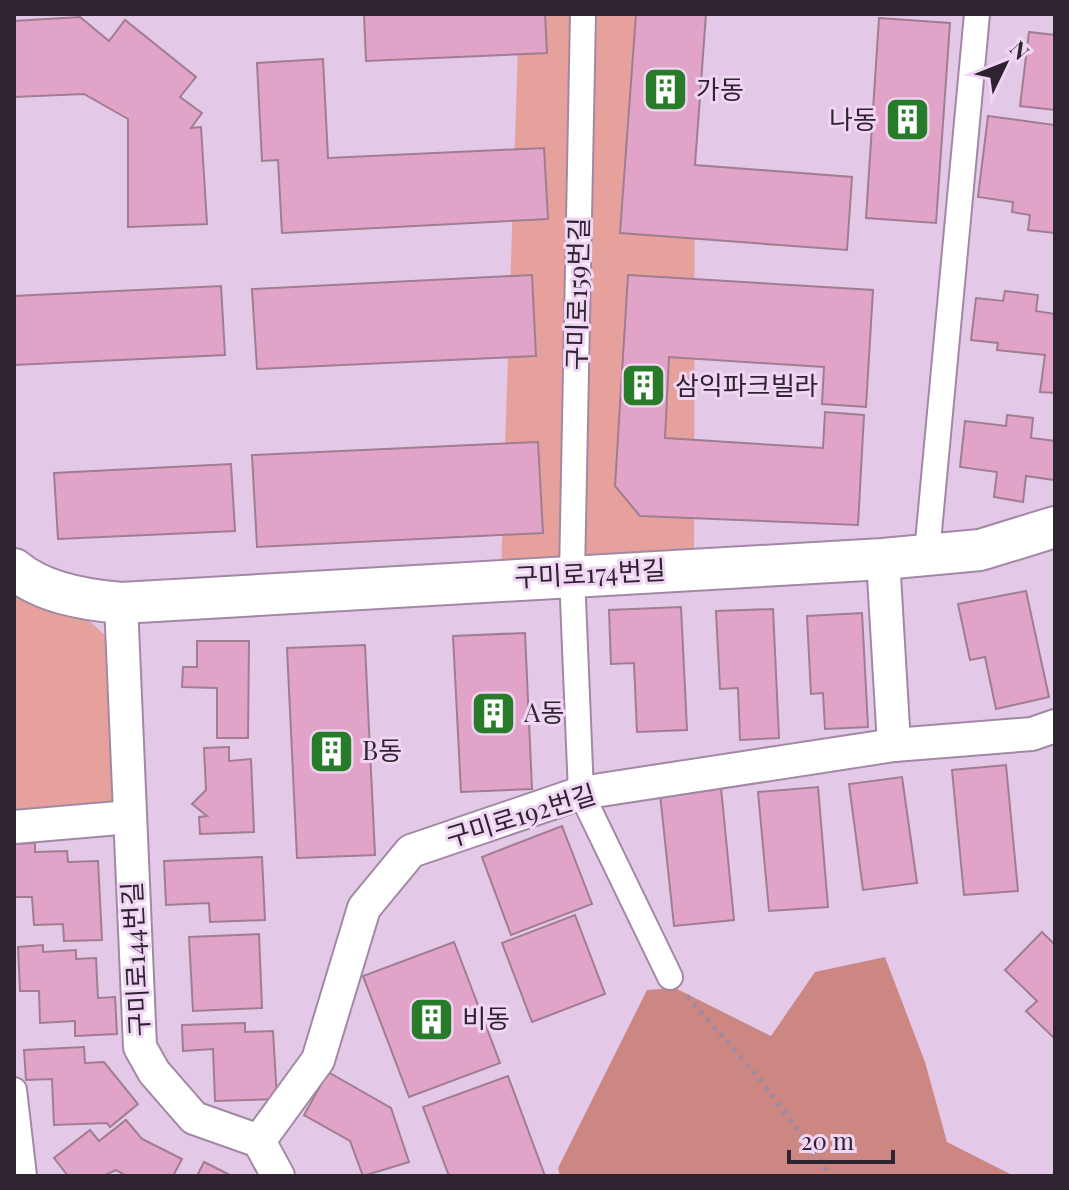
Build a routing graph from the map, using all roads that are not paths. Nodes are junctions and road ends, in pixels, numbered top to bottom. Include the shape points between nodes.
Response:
1 (583, 14) edge
2 (977, 14) edge
3 (1055, 527) edge
4 (927, 553) junction
5 (883, 559) junction
6 (14, 569) edge
7 (572, 575) junction
8 (121, 603) junction
9 (1055, 726) edge
10 (894, 745) junction
11 (581, 793) junction
12 (130, 817) junction
13 (14, 827) edge
14 (670, 977) road end
15 (14, 1090) edge
16 (259, 1141) junction
17 (14, 1175) edge
18 (25, 1176) edge
19 (278, 1176) edge

1 - 7 street, 구미로159번길
2 - 4 street
3 - 4 street, 구미로174번길 via 980,550
4 - 5 street, 구미로174번길
5 - 7 street, 구미로174번길
5 - 10 street
6 - 8 street via 28,580 88,600
7 - 8 street, 구미로174번길
7 - 11 street, 구미로159번길
8 - 12 street, 구미로144번길
9 - 10 street, 구미로192번길 via 1032,734
10 - 11 street, 구미로192번길
11 - 14 street
11 - 16 street, 구미로192번길 via 411,851 364,908 318,1060
12 - 13 street
12 - 16 street, 구미로144번길 via 140,1047 194,1118
15 - 18 street
16 - 19 street
17 - 18 street

